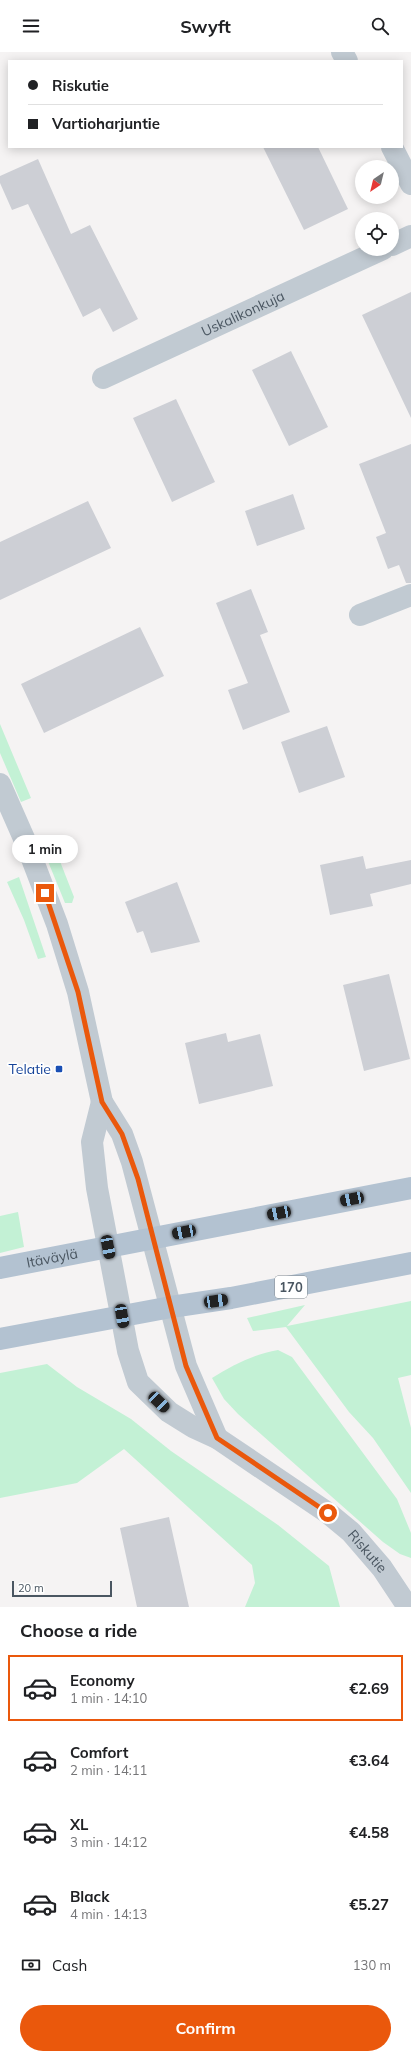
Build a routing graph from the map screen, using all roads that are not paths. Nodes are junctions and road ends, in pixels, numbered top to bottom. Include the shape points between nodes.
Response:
1 (393, 148) edge
2 (411, 184) edge
3 (411, 236) edge
4 (399, 242) edge
5 (368, 256) edge
6 (103, 378) dead end
7 (411, 596) edge
8 (360, 615) dead end
9 (0, 784) edge
10 (4, 807) edge
11 (102, 1102) junction
12 (411, 1188) edge
13 (153, 1238) junction
14 (108, 1247) junction
15 (411, 1263) edge
16 (0, 1268) edge
17 (171, 1307) junction
18 (122, 1316) junction
19 (0, 1339) edge
20 (217, 1438) junction
21 (408, 1606) edge

1 - 2 street
3 - 4 street
5 - 6 street, Uskalikonkuja
7 - 8 street
9 - 10 street
10 - 11 street via 26,843 59,932 78,992
11 - 13 street via 122,1134 138,1179
11 - 14 street, Riskutie via 92,1142
12 - 13 main road, Itäväylä
13 - 14 main road, Itäväylä
13 - 17 street
14 - 16 main road, Itäväylä
14 - 18 street, Riskutie
15 - 17 main road, 170
17 - 18 main road, 170
17 - 20 street via 186,1366
18 - 19 main road, 170
18 - 20 street, Riskutie via 128,1351 138,1382 169,1412 193,1428
20 - 21 street, Riskutie via 328,1513 351,1532 382,1568

